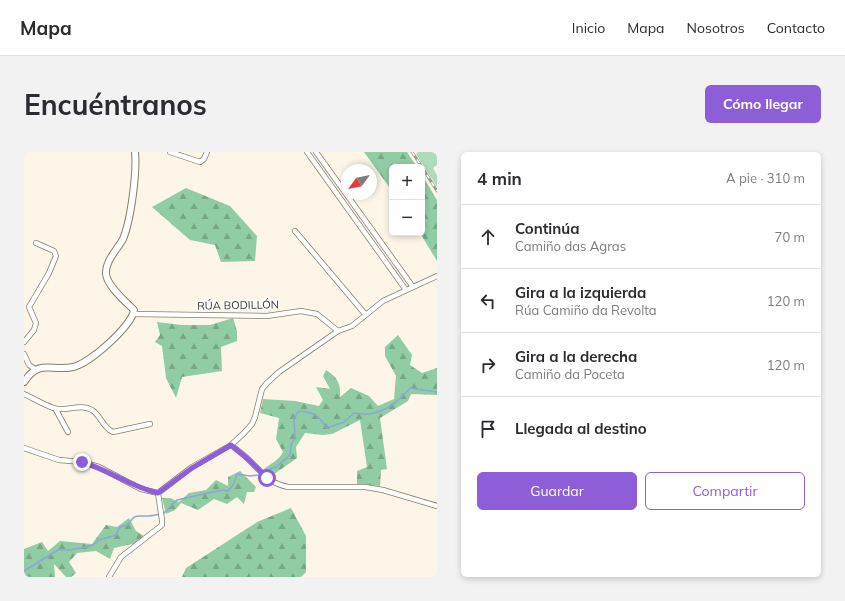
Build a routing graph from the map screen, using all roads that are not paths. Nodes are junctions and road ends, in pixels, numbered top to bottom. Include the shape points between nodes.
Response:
1 (134, 152) edge
2 (170, 152) edge
3 (207, 152) edge
4 (307, 152) edge
5 (316, 152) edge
6 (294, 231) dead end
7 (36, 243) dead end
8 (437, 276) edge
9 (413, 287) junction
10 (406, 290) junction
11 (133, 314) junction
12 (365, 314) junction
13 (338, 331) junction
14 (24, 342) edge
15 (24, 354) edge
16 (35, 369) junction
17 (24, 382) edge
18 (24, 394) edge
19 (56, 410) junction
20 (150, 424) dead end
21 (68, 432) dead end
22 (231, 445) junction
23 (24, 448) edge
24 (158, 493) junction
25 (437, 506) edge
26 (108, 577) edge

1 - 11 street via 136,169 128,224 123,239 108,263 106,275 110,285 134,310
2 - 3 street via 200,162
4 - 10 street
5 - 9 street
6 - 12 street
7 - 14 street via 54,251 56,256 29,307 36,323 34,330
8 - 9 street
9 - 10 street
10 - 12 street via 383,301
11 - 13 street, RÚA BODILLÓN via 267,316 301,311 317,314
11 - 16 street via 129,323 90,360 72,368
12 - 13 street via 352,326
13 - 22 street via 267,383 262,389 252,424
15 - 16 street
16 - 17 street
18 - 19 street
19 - 20 street via 91,410 113,432
19 - 21 street
22 - 24 street via 192,468
22 - 25 street via 267,478 279,485 383,490
23 - 24 street via 59,460 94,465 142,489
24 - 26 street via 162,525 121,557

